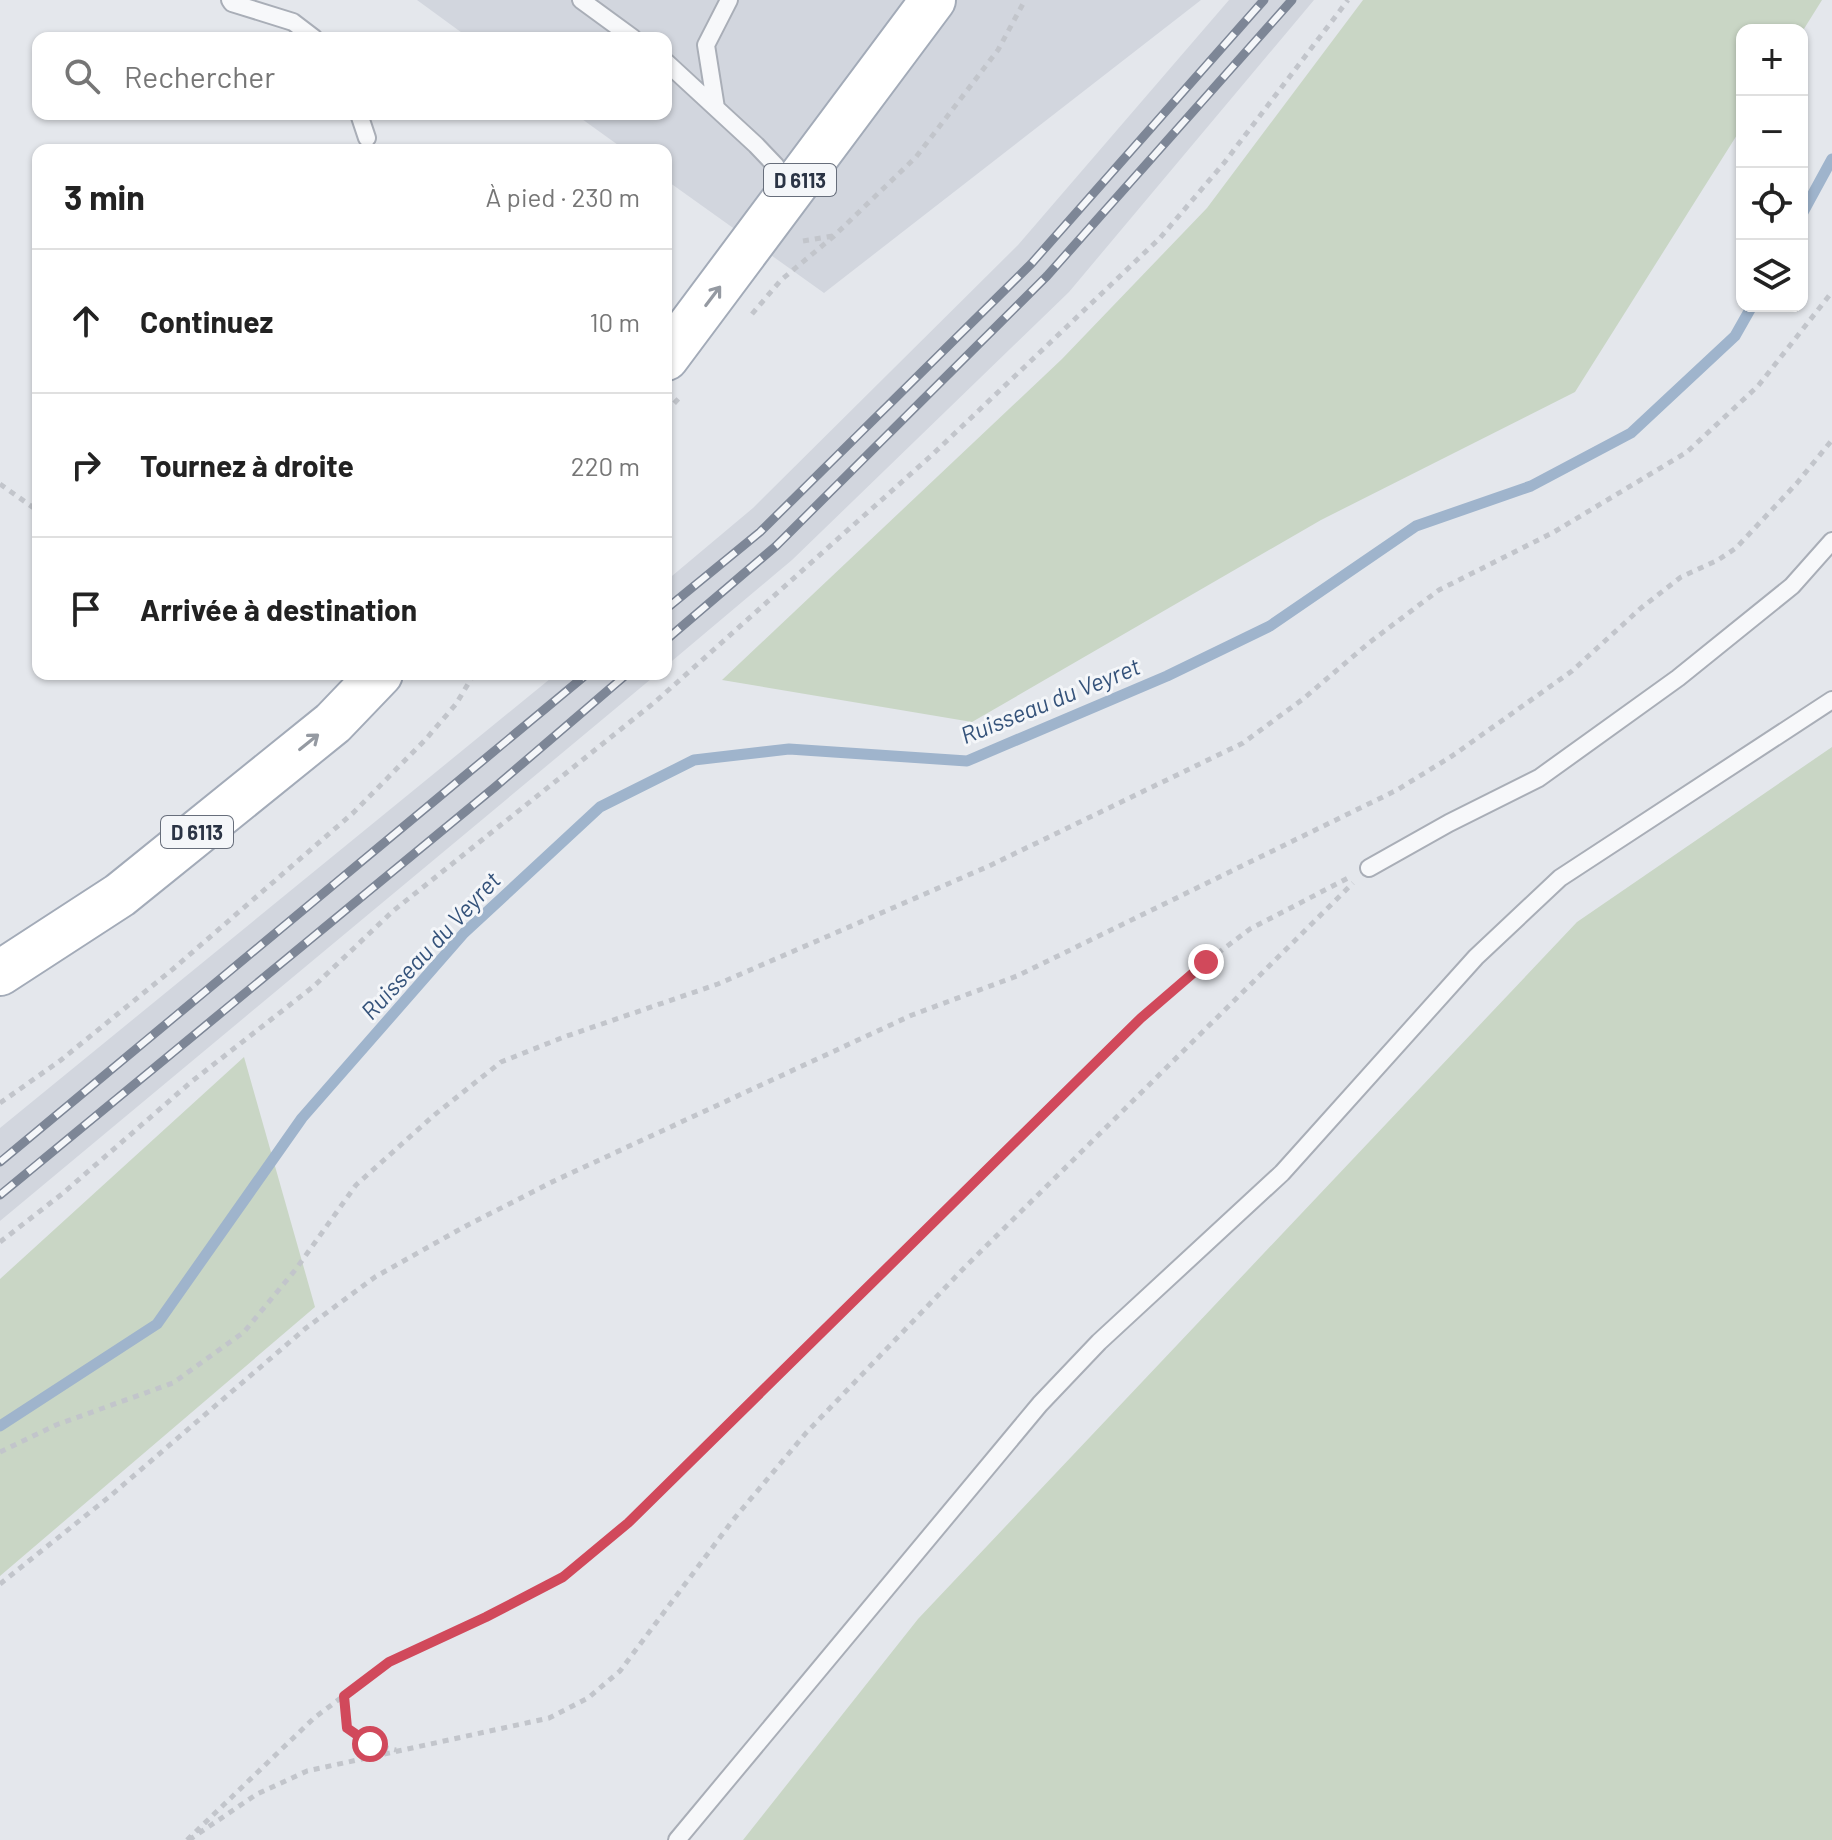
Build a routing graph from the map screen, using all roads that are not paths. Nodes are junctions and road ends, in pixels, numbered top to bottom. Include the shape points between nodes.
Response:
1 (230, 0) edge
2 (581, 0) edge
3 (729, 0) edge
4 (899, 0) edge
5 (935, 0) edge
6 (306, 32) edge
7 (625, 32) edge
8 (672, 68) edge
9 (716, 108) junction
10 (361, 120) edge
11 (367, 138) dead end
12 (776, 166) junction
13 (672, 300) edge
14 (676, 374) edge
15 (1832, 541) edge
16 (336, 680) edge
17 (374, 680) edge
18 (1832, 700) edge
19 (1369, 868) road end
20 (0, 941) edge
21 (0, 973) edge
22 (677, 1840) edge

1 - 6 lane via 293,22
2 - 7 lane
3 - 9 lane via 706,45
4 - 12 main road, D 6113
14 -> 5 main road, D 6113 via 880,71
8 - 9 lane
9 - 12 lane
10 - 11 lane
12 - 13 main road, D 6113
15 - 19 lane via 1792,586 1678,678 1539,778
16 - 20 main road, D 6113 via 145,844
21 -> 17 main road, D 6113 via 120,895 333,723
18 - 22 lane via 1560,878 1476,957 1282,1173 1099,1342 1040,1404

